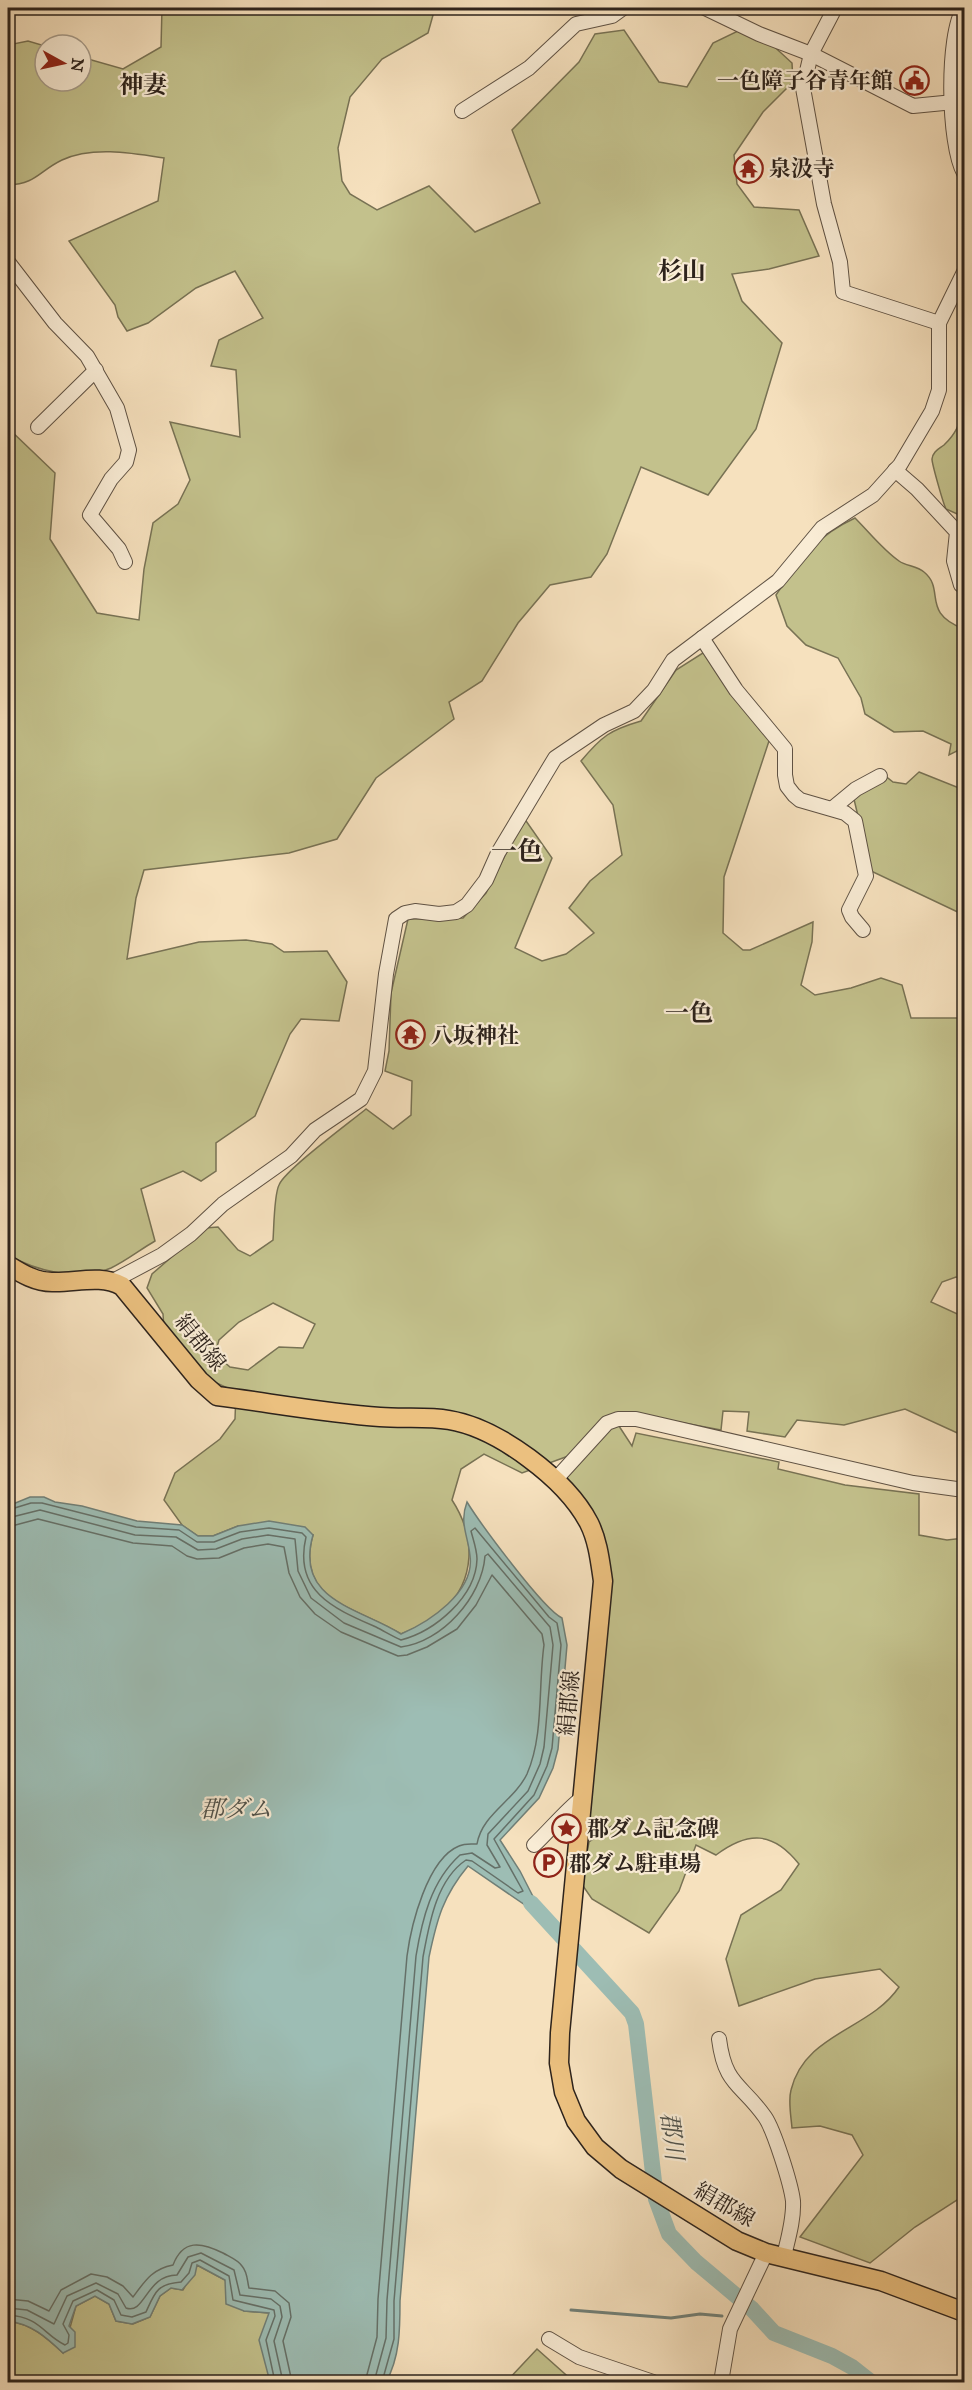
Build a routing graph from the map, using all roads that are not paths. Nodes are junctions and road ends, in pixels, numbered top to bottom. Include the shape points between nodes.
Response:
1 (623, 8) edge
2 (705, 8) edge
3 (836, 8) edge
4 (964, 8) edge
5 (811, 54) junction
6 (954, 102) junction
7 (462, 111) dead end
8 (964, 173) edge
9 (8, 262) edge
10 (964, 272) edge
11 (939, 323) junction
12 (96, 370) junction
13 (38, 427) dead end
14 (895, 471) junction
15 (125, 562) dead end
16 (961, 585) dead end
17 (702, 638) junction
18 (880, 776) dead end
19 (833, 808) junction
20 (863, 930) dead end
21 (8, 1265) edge
22 (113, 1281) junction
23 (556, 1479) junction
24 (964, 1490) edge
25 (583, 1797) junction
26 (534, 1845) dead end
27 (720, 2039) dead end
28 (775, 2254) junction
29 (964, 2312) edge
30 (549, 2339) dead end
31 (653, 2382) edge
32 (722, 2382) edge

1 - 7 street via 612,16 576,24 529,68
2 - 5 street
3 - 5 street
4 - 6 street via 953,42
5 - 6 street via 913,106
5 - 11 street via 803,88 843,292
6 - 8 street via 954,139
9 - 12 street
10 - 11 street
11 - 14 street via 939,390 932,411
12 - 13 street
12 - 15 street via 117,408 129,450 126,462 90,515
14 - 16 street via 957,532 954,561
14 - 17 street via 873,495 822,528 778,581
17 - 19 street via 726,677 784,749 787,786 808,803
17 - 22 street via 673,660 654,690 634,711 604,725 555,758 486,880 467,905 456,912 415,911 396,919 375,1071 361,1099 315,1130 291,1156 223,1204 191,1234 162,1255
18 - 19 street
19 - 20 street via 855,822 859,833 866,876 849,910
21 - 22 main road via 36,1280
22 - 23 main road, 絹郡線 via 136,1299 199,1380 217,1396 381,1417 450,1420 476,1428 503,1443
23 - 24 street via 607,1423 636,1419 913,1483
23 - 25 main road, 絹郡線 via 589,1524 599,1551 603,1581
25 - 26 street
25 - 28 main road, 絹郡線 via 559,2063 564,2092 576,2121 595,2147 648,2185 737,2241
27 - 28 street via 722,2062 740,2091 764,2116 793,2201 790,2229
28 - 29 main road, 絹郡線 via 881,2282
28 - 32 street via 744,2299 730,2329
30 - 31 street via 579,2357

